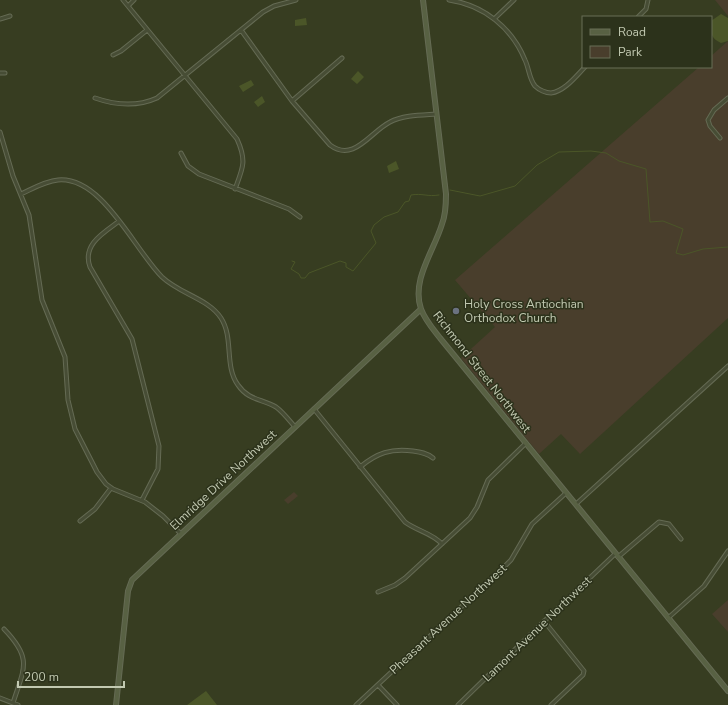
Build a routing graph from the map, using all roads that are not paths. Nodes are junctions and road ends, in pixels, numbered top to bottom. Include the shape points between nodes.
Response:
1 (123, 0) edge
2 (134, 0) edge
3 (296, 0) edge
4 (423, 0) edge
5 (449, 0) edge
6 (514, 0) edge
7 (648, 0) edge
8 (128, 6) junction
9 (10, 16) dead end
10 (639, 16) edge
11 (0, 19) edge
12 (494, 19) junction
13 (147, 30) junction
14 (241, 30) junction
15 (113, 55) dead end
16 (342, 58) dead end
17 (584, 68) edge
18 (0, 73) edge
19 (5, 73) dead end
20 (185, 76) junction
21 (95, 98) dead end
22 (728, 98) edge
23 (292, 100) junction
24 (436, 114) junction
25 (0, 132) edge
26 (720, 138) dead end
27 (181, 153) dead end
28 (235, 189) junction
29 (21, 194) junction
30 (300, 217) dead end
31 (118, 222) junction
32 (421, 309) junction
33 (728, 366) edge
34 (314, 409) junction
35 (295, 427) junction
36 (526, 444) junction
37 (433, 458) dead end
38 (360, 467) junction
39 (111, 488) junction
40 (566, 493) junction
41 (142, 500) junction
42 (576, 504) junction
43 (80, 521) dead end
44 (180, 534) junction
45 (681, 539) dead end
46 (442, 544) junction
47 (728, 551) edge
48 (616, 556) junction
49 (378, 592) dead end
50 (668, 618) junction
51 (544, 621) junction
52 (4, 629) dead end
53 (378, 685) junction
54 (728, 691) edge
55 (0, 698) edge
56 (11, 703) edge
57 (18, 705) edge
58 (116, 705) edge
59 (356, 705) edge
60 (397, 705) edge
61 (458, 705) edge
62 (551, 705) edge

1 - 8 street
2 - 8 street
3 - 14 street via 269,9
4 - 24 street, Richmond Street Northwest
5 - 12 street via 476,8
6 - 12 street
7 - 10 street via 646,9
8 - 13 street
9 - 11 street
12 - 17 street via 504,27 520,48 534,85 540,90 551,93 558,90
13 - 15 street
13 - 20 street
14 - 20 street
14 - 23 street
16 - 23 street
18 - 19 street
20 - 21 street via 163,94 147,102 118,103
20 - 28 street via 243,151 243,169
22 - 26 street via 714,110 708,120
23 - 24 street via 330,145 343,151 357,147 391,121
24 - 32 street, Richmond Street Northwest via 446,209 441,230 422,275 419,290
25 - 29 street
27 - 28 street via 184,161 196,172
28 - 30 street via 289,209
29 - 31 street via 51,181 65,180 78,183 99,197
29 - 39 street via 29,215 42,302 65,357 72,420 97,472
31 - 35 street via 162,277 217,313 228,334 233,375 244,392 276,408
31 - 41 street via 93,242 88,259 90,267 132,339 159,446 158,469
32 - 34 street, Elmridge Drive Northwest
32 - 36 street, Richmond Street Northwest via 432,327
33 - 42 street
34 - 35 street, Elmridge Drive Northwest
34 - 38 street
35 - 44 street, Elmridge Drive Northwest
36 - 40 street, Richmond Street Northwest
36 - 46 street via 491,477 472,516
37 - 38 street via 423,452 391,450 379,454
38 - 46 street via 405,522 432,535
39 - 41 street
39 - 43 street via 95,509
40 - 42 street, Richmond Street Northwest
40 - 53 street, Pheasant Avenue Northwest via 532,524 511,560
41 - 44 street via 163,516
42 - 48 street, Richmond Street Northwest
44 - 58 street, Elmridge Drive Northwest via 136,575 130,585
45 - 48 street, Lamont Avenue Northwest via 669,524 660,522
46 - 49 street via 402,581
47 - 50 street via 704,586
48 - 50 street, Richmond Street Northwest
48 - 51 street, Lamont Avenue Northwest
50 - 54 street, Richmond Street Northwest
51 - 61 street, Lamont Avenue Northwest
51 - 62 street via 584,671 583,675
52 - 56 street via 17,642 24,662 23,675
53 - 59 street, Pheasant Avenue Northwest
53 - 60 street
55 - 56 street
56 - 57 street

